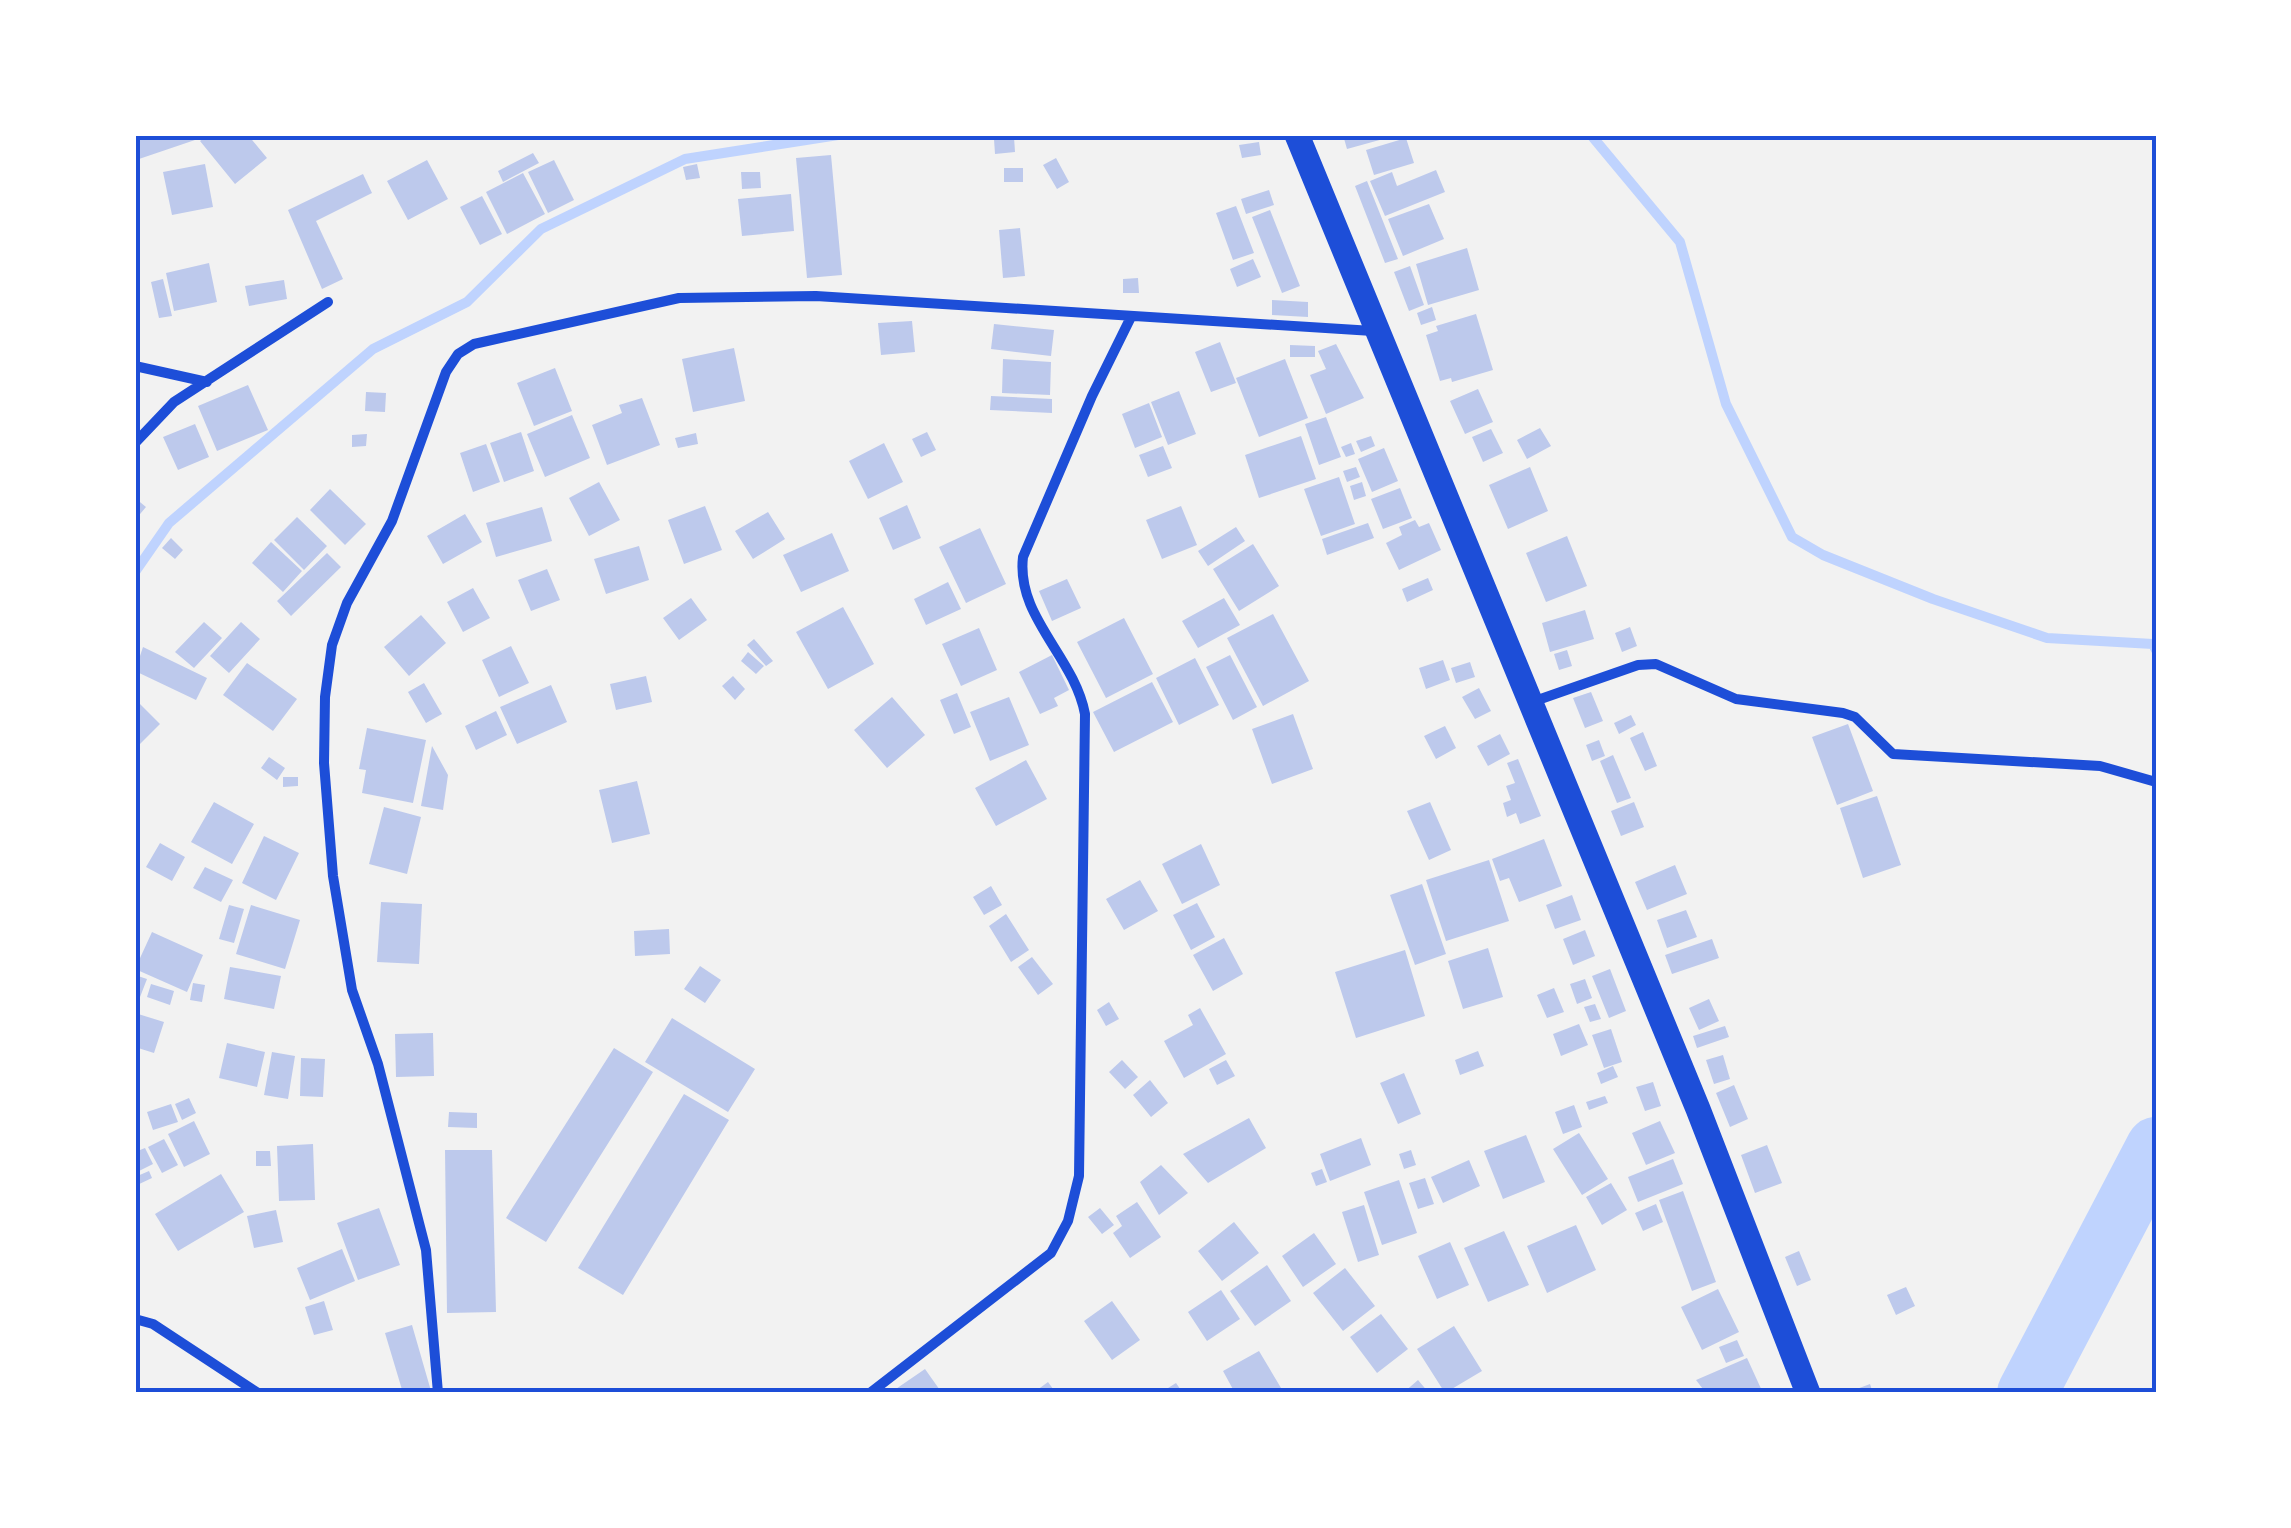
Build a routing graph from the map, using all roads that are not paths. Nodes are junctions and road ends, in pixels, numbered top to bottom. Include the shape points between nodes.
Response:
1 (1297, 135) edge
2 (328, 302) dead end
3 (1131, 318) junction
4 (1374, 331) junction
5 (135, 366) edge
6 (208, 382) junction
7 (135, 443) edge
8 (1532, 702) junction
9 (2156, 782) edge
10 (135, 1319) edge
11 (258, 1393) edge
12 (282, 1393) edge
13 (318, 1393) edge
14 (438, 1393) edge
15 (870, 1393) edge
16 (1808, 1393) edge

1 - 4 highway
2 - 6 street
3 - 4 street
3 - 14 street via 816,296 678,298 474,344 446,372 392,521 347,603 324,697 341,933 426,1250
3 - 15 street via 1023,556 1020,582 1080,688 1085,714 1080,1176 1051,1253
4 - 8 highway
5 - 6 street
6 - 7 street via 166,409
8 - 9 street via 1656,664 1736,698 1855,717 1894,754 2100,766
8 - 16 highway
10 - 11 street
12 - 13 street

